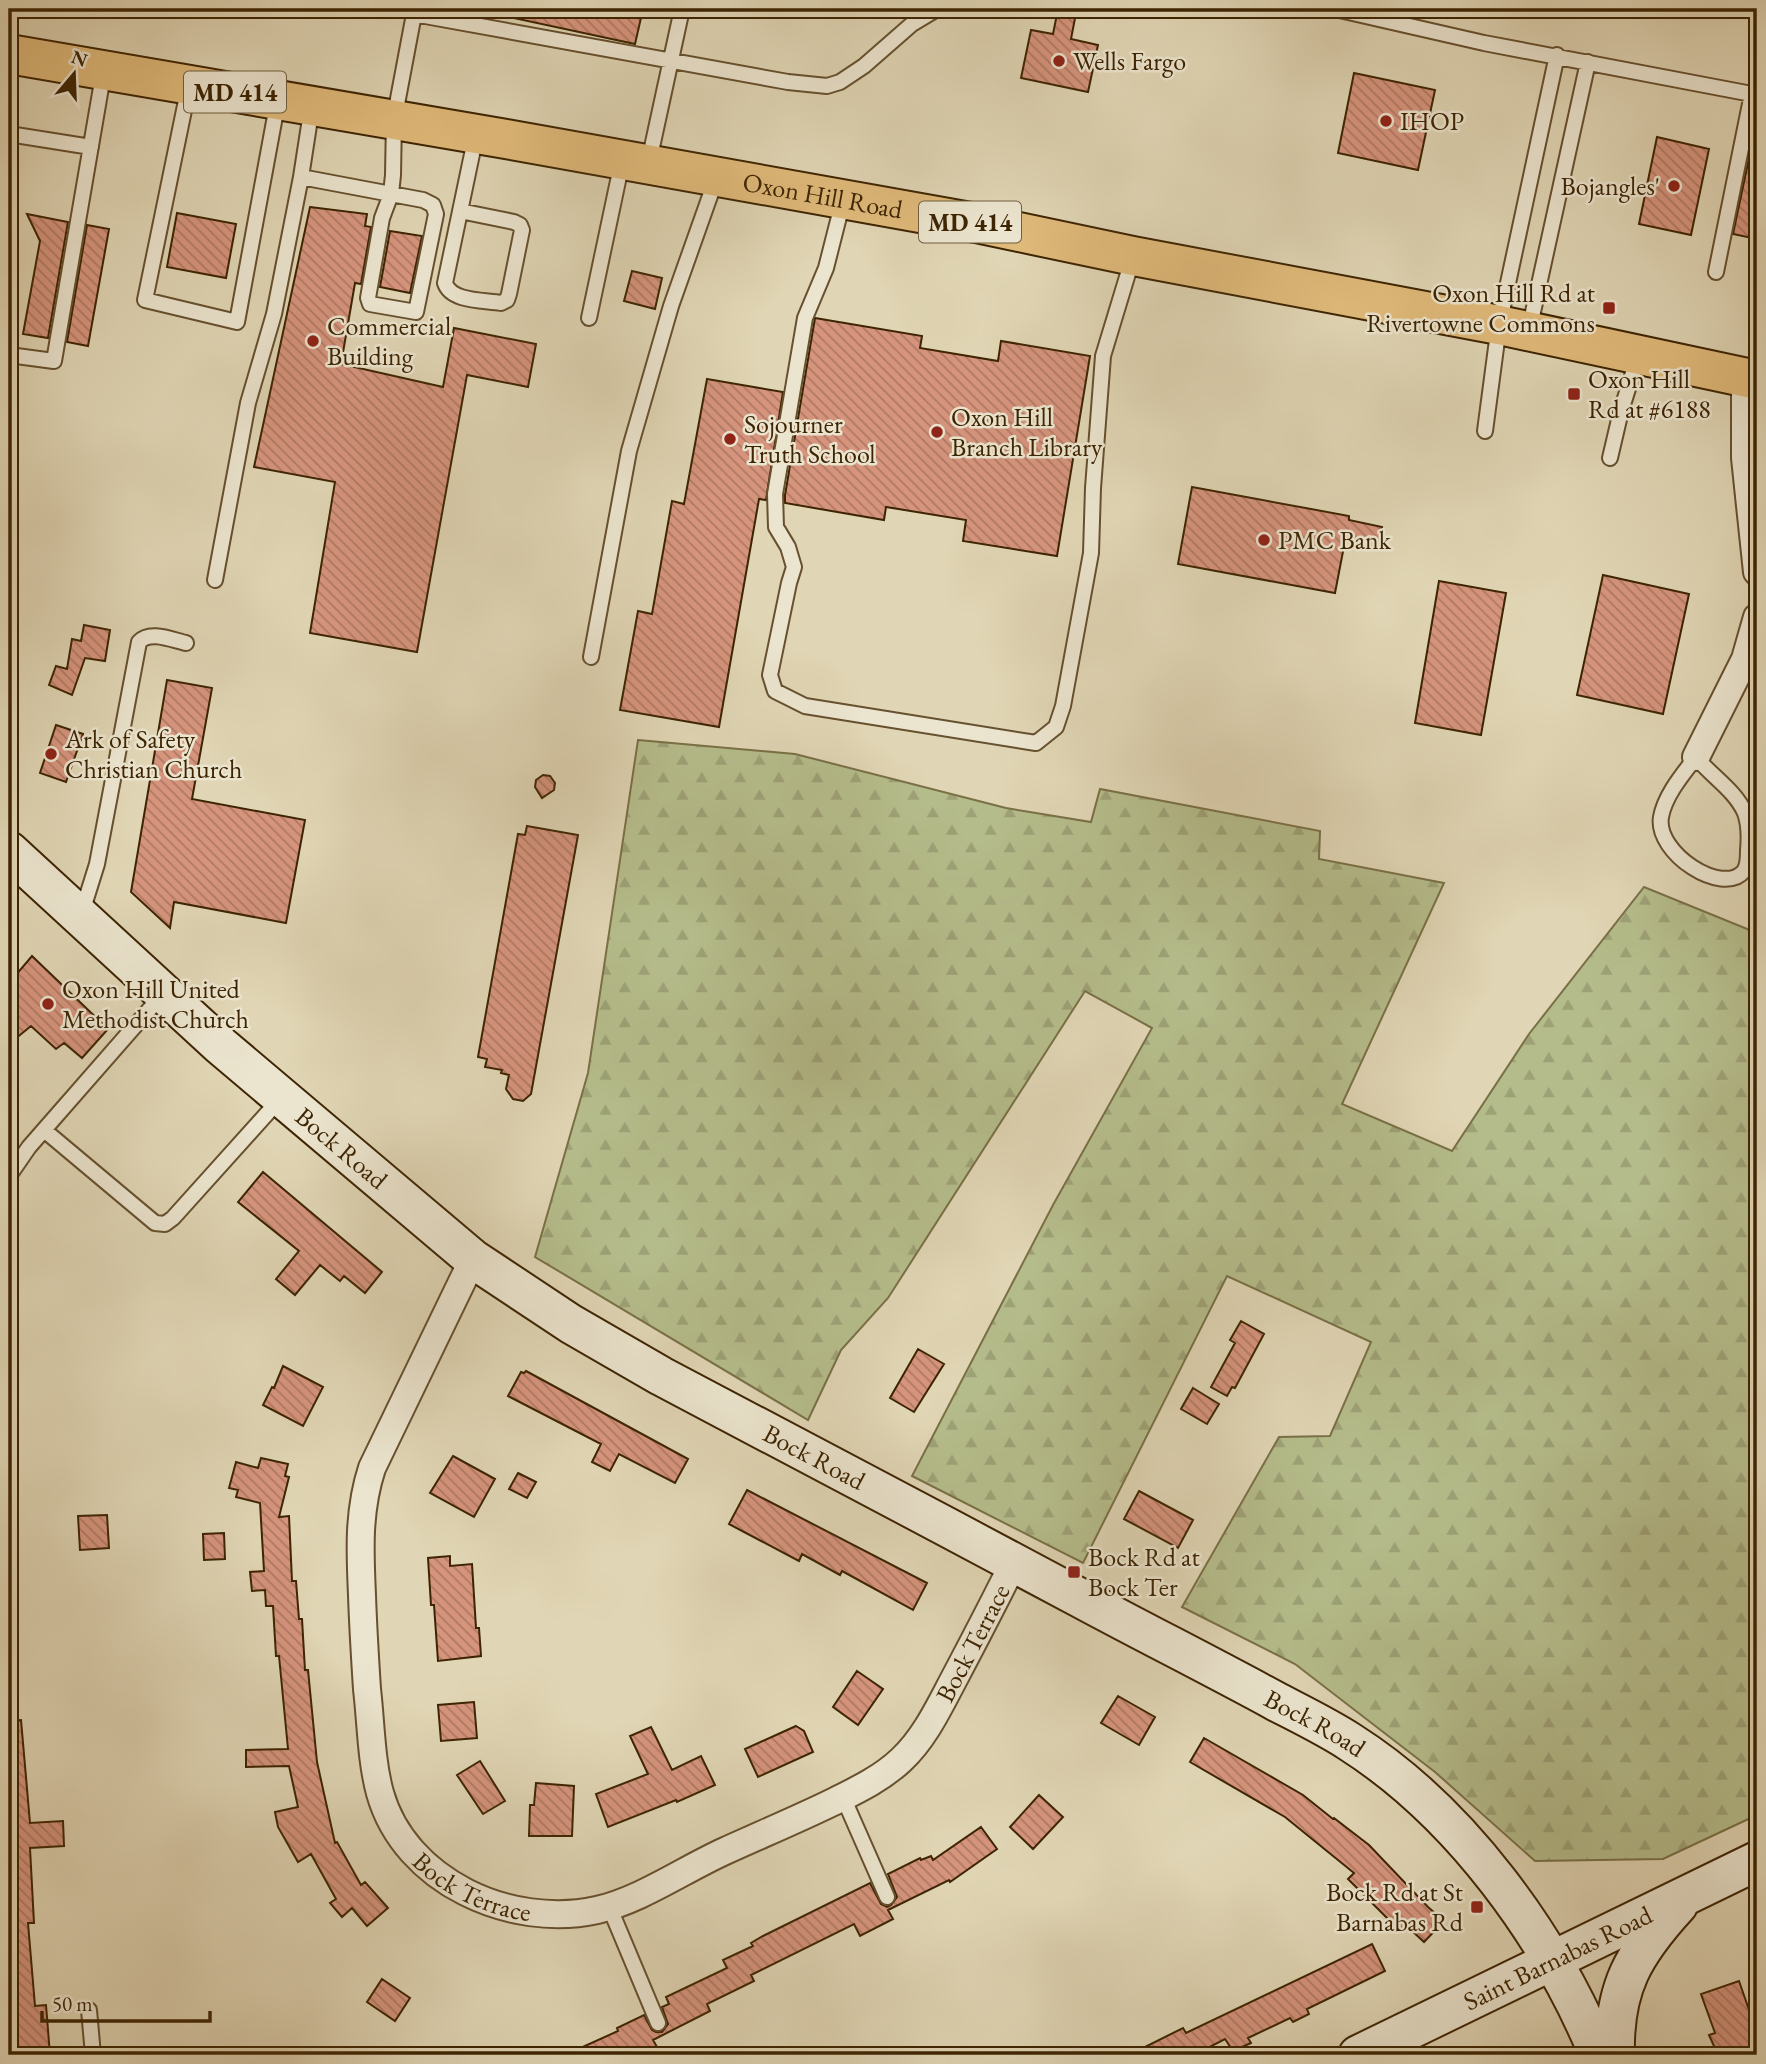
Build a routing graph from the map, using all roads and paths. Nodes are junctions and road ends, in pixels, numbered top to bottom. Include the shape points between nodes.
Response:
1 (682, 9) edge
2 (937, 9) edge
3 (1335, 9) edge
4 (415, 12) edge
5 (1557, 55) junction
6 (671, 60) junction
7 (1588, 62) junction
8 (10, 64) edge
9 (104, 70) junction
10 (190, 84) junction
11 (1754, 94) edge
12 (295, 103) junction
13 (394, 120) junction
14 (9, 134) edge
15 (476, 134) junction
16 (91, 147) junction
17 (635, 163) junction
18 (301, 177) junction
19 (716, 178) junction
20 (391, 194) junction
21 (843, 200) junction
22 (460, 211) junction
23 (1133, 256) junction
24 (1716, 272) dead end
25 (589, 318) dead end
26 (1514, 328) junction
27 (9, 355) edge
28 (1639, 356) junction
29 (1751, 379) edge
30 (1485, 431) dead end
31 (1610, 458) dead end
32 (1757, 572) edge
33 (215, 580) dead end
34 (1757, 617) edge
35 (186, 643) dead end
36 (591, 657) dead end
37 (1696, 757) junction
38 (9, 851) edge
39 (80, 916) junction
40 (163, 994) junction
41 (282, 1097) junction
42 (44, 1130) junction
43 (9, 1176) edge
44 (473, 1259) junction
45 (1014, 1562) junction
46 (843, 1797) junction
47 (1757, 1861) edge
48 (1688, 1895) junction
49 (887, 1897) dead end
50 (609, 1906) junction
51 (1552, 1960) junction
52 (89, 2010) dead end
53 (657, 2023) dead end
54 (93, 2055) edge
55 (1358, 2055) edge
56 (1599, 2055) edge
57 (1615, 2055) edge

1 - 6 lane
2 - 6 lane via 840,82 827,86
3 - 5 lane
4 - 6 lane
4 - 13 lane
5 - 7 lane
5 - 26 lane
6 - 17 lane
7 - 11 lane
7 - 26 lane
8 - 9 main road, Oxon Hill Road / MD 414
9 - 10 main road, Oxon Hill Road / MD 414
9 - 16 lane
10 - 12 main road, Oxon Hill Road / MD 414
10 - 12 lane via 145,300 237,322
11 - 24 lane
12 - 13 main road, Oxon Hill Road / MD 414
12 - 18 lane
13 - 15 main road, Oxon Hill Road / MD 414
13 - 20 lane
14 - 16 lane
15 - 17 main road, Oxon Hill Road / MD 414
15 - 22 lane
16 - 27 lane via 54,361
17 - 19 main road, Oxon Hill Road / MD 414
17 - 25 lane
18 - 20 lane
18 - 33 lane via 274,314 248,403
19 - 21 main road, Oxon Hill Road / MD 414
19 - 36 lane via 671,306 629,451
20 - 20 lane via 423,200 433,205 436,214 415,312 370,304 368,298 382,218
21 - 23 main road, Oxon Hill Road / MD 414
21 - 23 lane via 825,268 805,318 775,494 776,527 794,567 770,675 775,691 806,706 1036,743 1056,727 1091,553 1103,356
22 - 22 lane via 445,283 448,291 501,303 509,294 520,225
23 - 26 main road, Oxon Hill Road / MD 414
26 - 28 main road, Oxon Hill Road / MD 414
26 - 30 lane
28 - 29 main road, Oxon Hill Road / MD 414
28 - 31 lane
29 - 32 street via 1745,458
34 - 37 street via 1745,659
35 - 39 lane via 149,635 139,642 97,864
37 - 37 lane via 1745,813 1748,861 1734,877 1704,874 1675,854 1664,839 1661,816 1667,799
38 - 39 main road, Bock Road
39 - 40 main road, Bock Road
40 - 41 main road, Bock Road
40 - 42 lane
41 - 42 lane via 165,1224 155,1223
41 - 44 main road, Bock Road
42 - 43 lane
44 - 45 main road, Bock Road via 660,1376
44 - 50 street, Bock Terrace via 394,1419 363,1496 360,1563 365,1664 380,1794 392,1823 415,1854 448,1883 469,1894 535,1913 579,1913
45 - 46 street, Bock Terrace via 915,1744 892,1769
45 - 51 main road, Bock Road via 1368,1754 1417,1793 1465,1841
46 - 49 lane
46 - 50 street, Bock Terrace
47 - 48 main road, Saint Barnabas Road
48 - 51 main road, Saint Barnabas Road
48 - 57 main road via 1650,1935 1628,1973 1614,2031
50 - 53 lane
51 - 55 main road, Saint Barnabas Road
51 - 56 main road, Bock Road
52 - 54 lane

